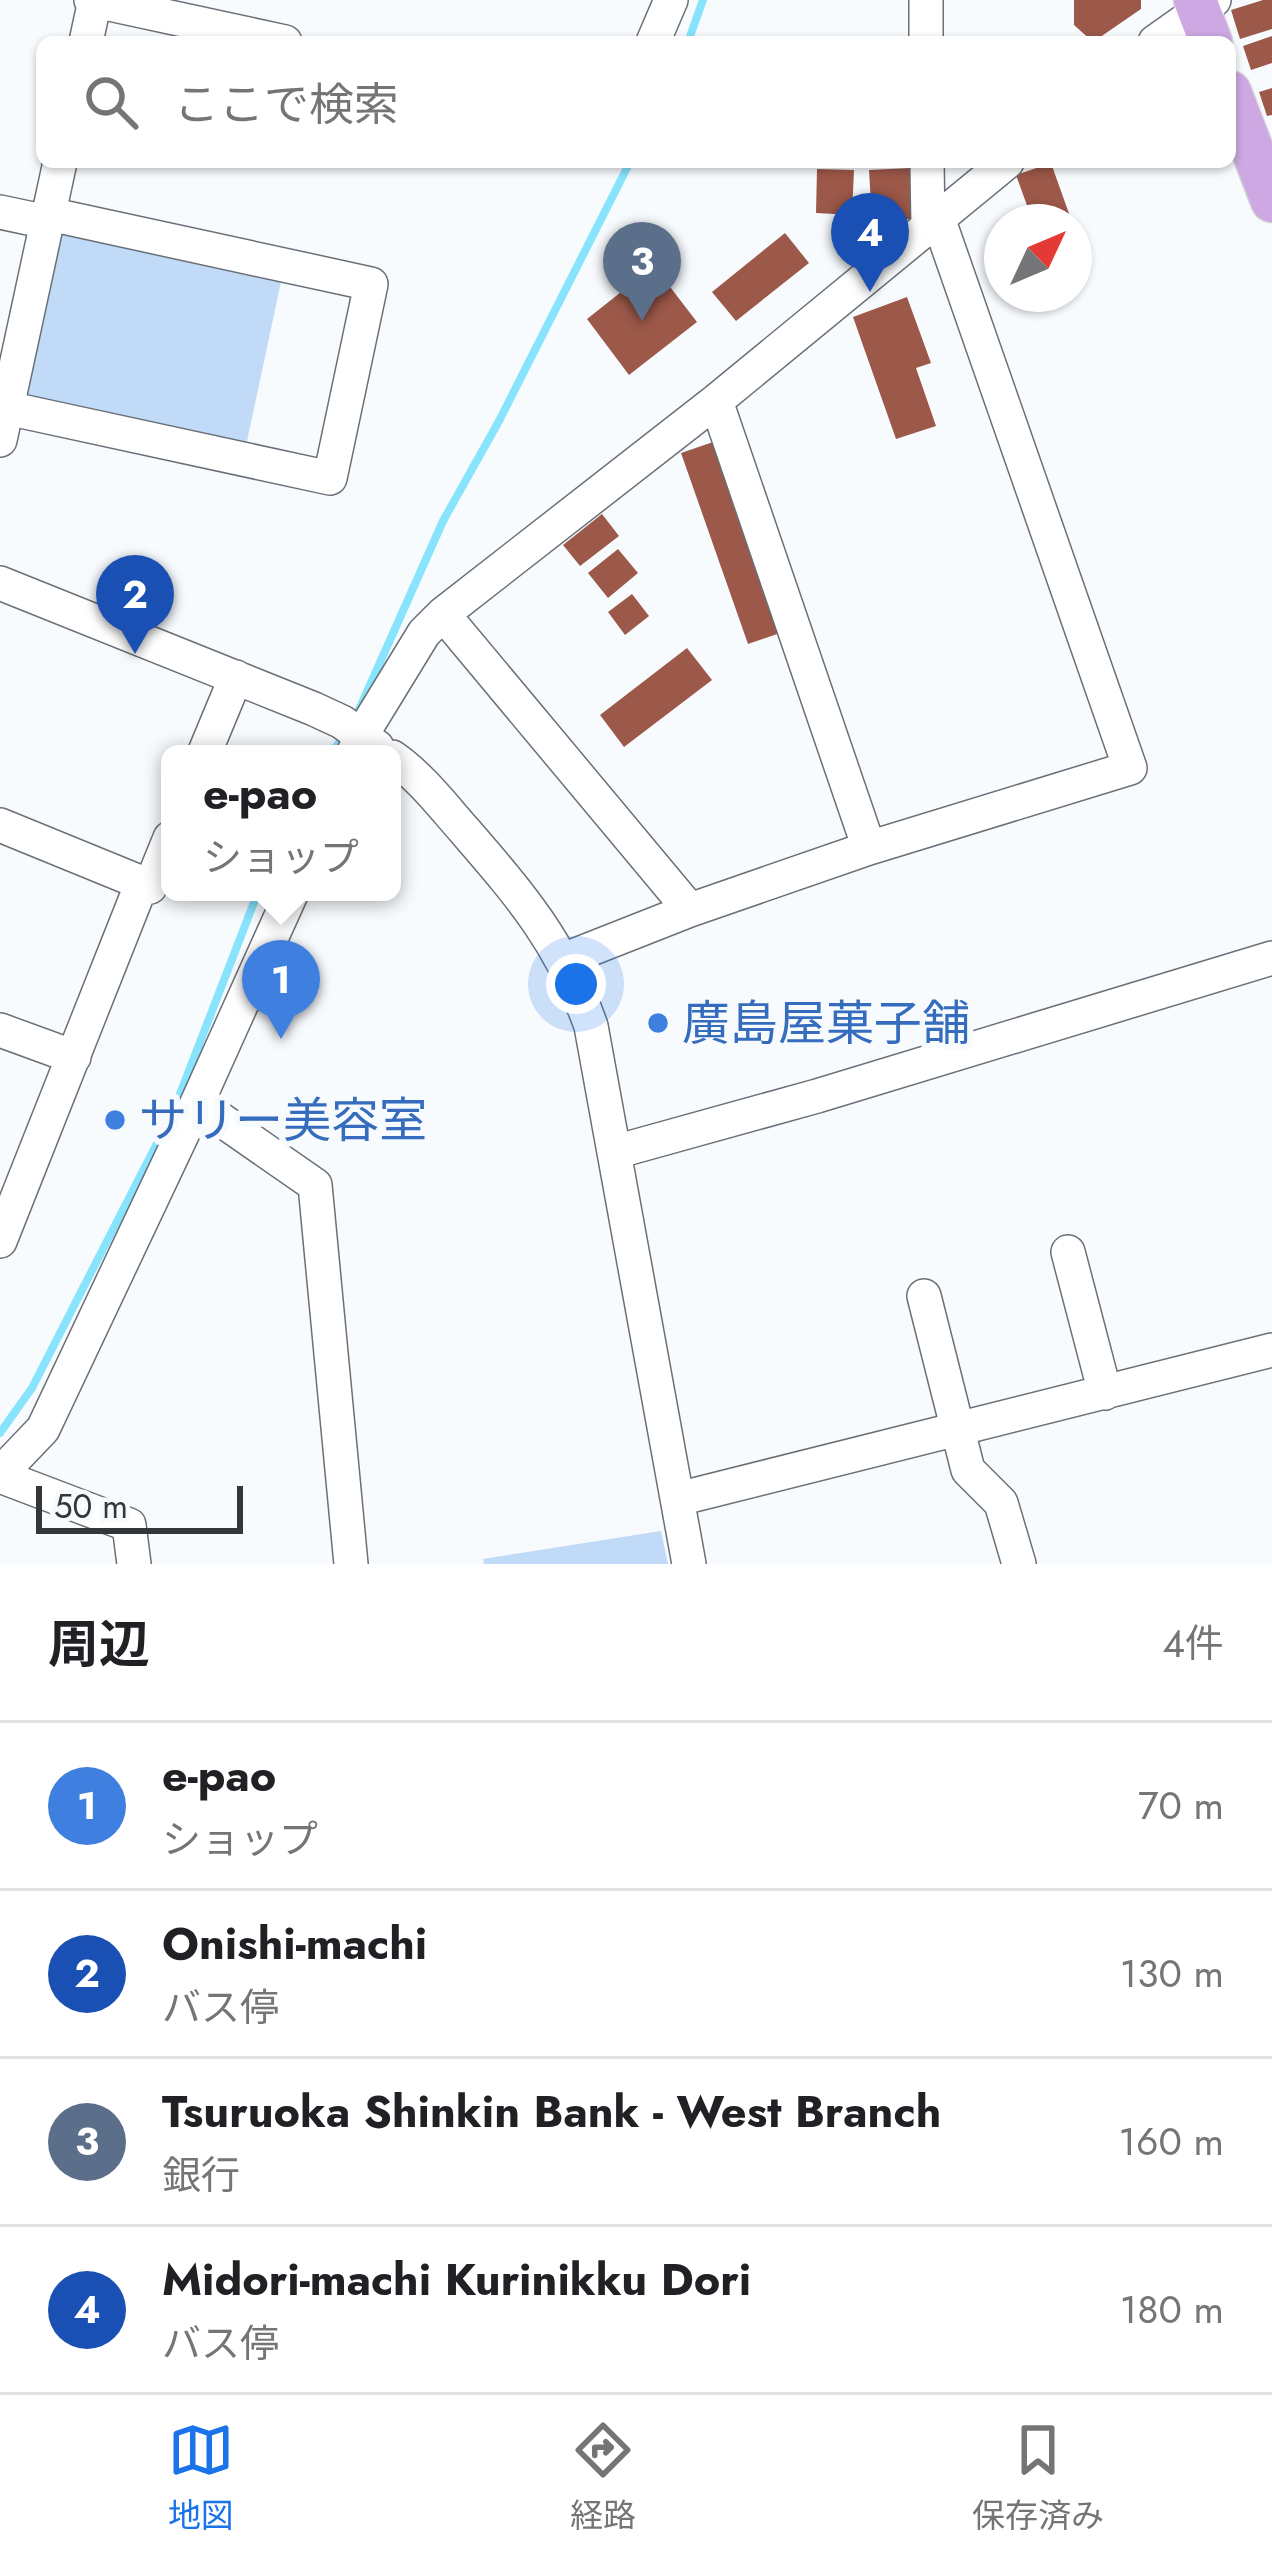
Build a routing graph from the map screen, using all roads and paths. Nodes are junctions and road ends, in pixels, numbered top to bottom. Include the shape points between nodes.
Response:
1 (94, 0) edge
2 (671, 0) edge
3 (926, 0) edge
4 (1205, 13) edge
5 (87, 36) edge
6 (258, 36) edge
7 (656, 36) edge
8 (926, 36) edge
9 (1165, 36) edge
10 (1236, 108) edge
11 (59, 168) edge
12 (928, 168) edge
13 (1000, 168) edge
14 (1272, 201) edge
15 (0, 212) edge
16 (48, 218) junction
17 (933, 222) junction
18 (716, 401) junction
19 (3, 424) edge
20 (0, 583) edge
21 (443, 614) junction
22 (236, 677) junction
23 (208, 745) edge
24 (367, 745) edge
25 (376, 745) edge
26 (401, 771) edge
27 (0, 824) edge
28 (869, 848) junction
29 (161, 860) edge
30 (142, 883) junction
31 (288, 901) edge
32 (690, 910) junction
33 (1272, 958) edge
34 (563, 960) junction
35 (0, 1030) edge
36 (74, 1057) junction
37 (197, 1103) junction
38 (615, 1152) junction
39 (0, 1241) edge
40 (1068, 1252) dead end
41 (924, 1296) dead end
42 (1272, 1350) edge
43 (1105, 1393) junction
44 (958, 1430) junction
45 (0, 1475) edge
46 (677, 1498) junction
47 (134, 1564) edge
48 (351, 1564) edge
49 (689, 1564) edge
50 (1019, 1564) edge

1 - 5 street
1 - 6 street
2 - 7 street
3 - 8 street
4 - 9 street
10 - 14 main road
11 - 16 street
12 - 17 street
13 - 17 street
15 - 16 street
16 - 19 street
16 - 19 street via 371,284 330,478
17 - 18 street
17 - 28 street via 1130,768
18 - 21 street
18 - 28 street
20 - 22 street
21 - 25 street via 424,633
21 - 32 street
22 - 23 street
22 - 24 street via 314,709
26 - 34 street via 439,801 517,891
27 - 30 street
28 - 32 street
29 - 30 street via 150,886
30 - 36 street
31 - 37 street
32 - 34 street
33 - 38 street
34 - 38 street via 591,1027
35 - 36 street
36 - 39 street
37 - 45 street via 43,1430
37 - 48 street via 315,1185
38 - 46 street
40 - 43 street
41 - 44 street
42 - 43 street
43 - 44 street
44 - 46 street
44 - 50 street via 968,1470 1001,1503
45 - 47 street via 129,1525
46 - 49 street

